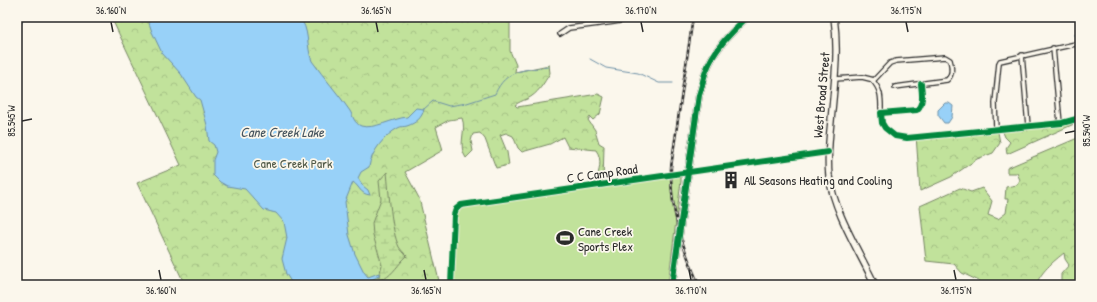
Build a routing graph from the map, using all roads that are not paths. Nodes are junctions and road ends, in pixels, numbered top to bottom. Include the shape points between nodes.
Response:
1 (641, 17) edge
2 (747, 17) edge
3 (834, 17) edge
4 (560, 34) dead end
5 (1080, 43) edge
6 (1053, 48) junction
7 (1022, 56) junction
8 (835, 79) junction
9 (872, 80) junction
10 (921, 84) junction
11 (895, 87) dead end
12 (882, 114) junction
13 (1080, 118) edge
14 (1060, 123) junction
15 (1028, 126) junction
16 (996, 129) junction
17 (828, 152) junction
18 (689, 172) junction
19 (451, 285) edge
20 (672, 285) edge
21 (875, 285) edge

1 - 4 street via 569,28
2 - 18 street via 727,37 706,71 699,95
3 - 8 main road, West Broad Street
5 - 6 street
6 - 7 street
6 - 14 street
7 - 15 street
7 - 16 street via 1001,60 999,63 995,103
8 - 9 street via 862,77
8 - 17 main road, West Broad Street
9 - 10 street via 896,62 945,57 950,60 952,69 947,80
9 - 12 street via 881,92
10 - 11 street
10 - 12 street via 921,103 916,110
12 - 16 street via 882,124 899,137
13 - 14 street
14 - 15 street
15 - 16 street
17 - 18 street, C C Camp Road
17 - 21 main road, West Broad Street via 829,177 840,213
18 - 19 street, C C Camp Road via 461,205 454,215
18 - 20 street

